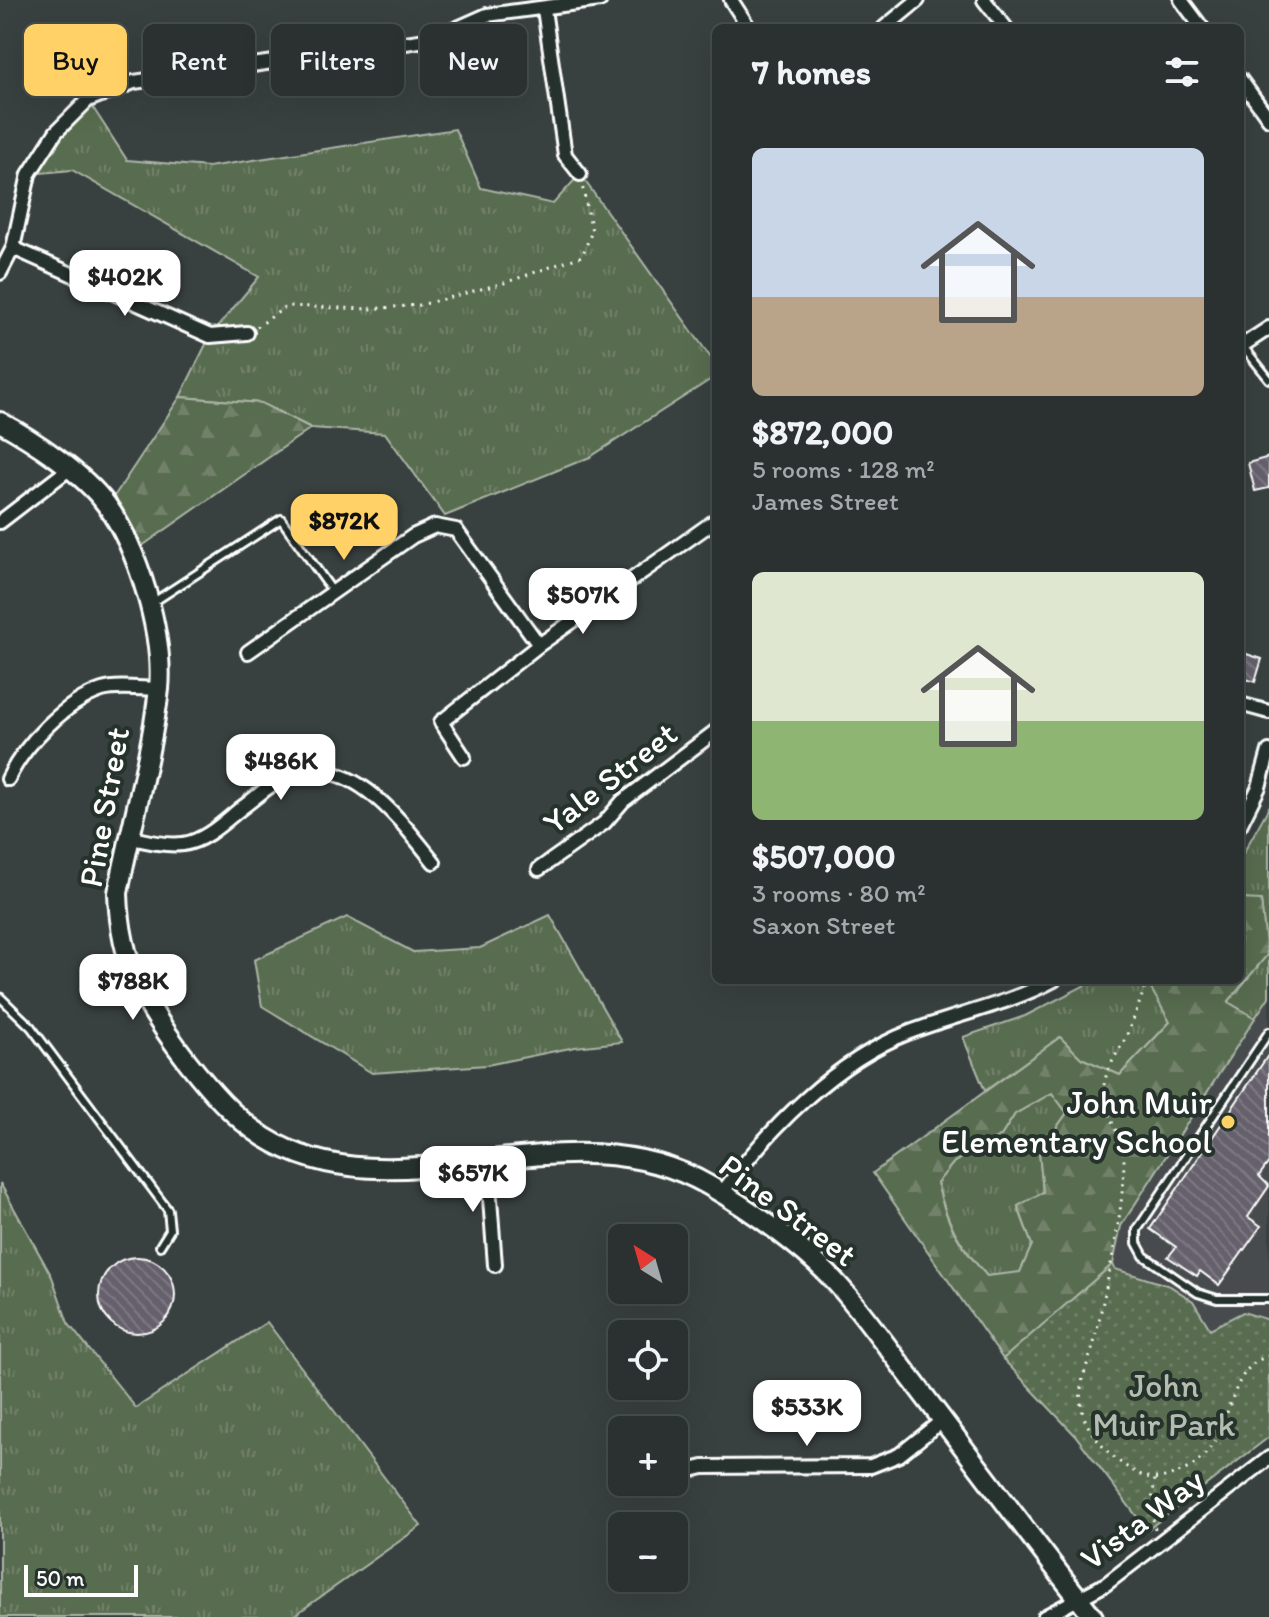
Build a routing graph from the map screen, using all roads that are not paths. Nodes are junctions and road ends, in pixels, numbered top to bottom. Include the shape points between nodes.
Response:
1 (600, 0) edge
2 (731, 0) edge
3 (918, 0) edge
4 (984, 0) edge
5 (1181, 0) edge
6 (544, 9) junction
7 (746, 24) edge
8 (889, 24) edge
9 (1003, 24) edge
10 (1199, 24) edge
11 (1244, 85) edge
12 (1269, 119) edge
13 (580, 174) road end
14 (13, 248) junction
15 (0, 273) edge
16 (1269, 328) edge
17 (247, 333) road end
18 (1244, 343) edge
19 (1244, 349) edge
20 (1269, 379) edge
21 (0, 422) edge
22 (69, 469) junction
23 (0, 522) edge
24 (712, 523) edge
25 (333, 592) junction
26 (149, 605) junction
27 (539, 645) junction
28 (248, 652) dead end
29 (159, 689) junction
30 (1244, 705) edge
31 (1269, 712) edge
32 (712, 734) edge
33 (1269, 751) edge
34 (464, 757) dead end
35 (8, 779) dead end
36 (1244, 817) edge
37 (128, 837) junction
38 (434, 862) dead end
39 (539, 869) dead end
40 (1043, 984) edge
41 (0, 997) edge
42 (1269, 1032) edge
43 (487, 1159) junction
44 (722, 1193) junction
45 (160, 1246) dead end
46 (495, 1265) dead end
47 (1269, 1299) edge
48 (943, 1420) junction
49 (1269, 1458) edge
50 (688, 1471) edge
51 (1080, 1600) junction
52 (1044, 1617) edge
53 (1093, 1617) edge

1 - 6 street
2 - 7 street
3 - 8 street
4 - 9 street
5 - 10 street
6 - 13 street via 565,155
6 - 14 street via 487,15 433,39 134,82 88,100 56,132 29,174
11 - 12 street
14 - 15 street
14 - 17 street via 210,336
16 - 18 street
19 - 20 lane
21 - 22 street, Pine Street
22 - 23 street
22 - 26 street, Pine Street via 106,504
24 - 27 street
25 - 26 lane via 281,519
25 - 27 street via 413,536 435,526 456,530
25 - 28 street
26 - 29 street, Pine Street via 158,635
27 - 34 street via 441,722
29 - 35 street via 105,689 88,696 33,739
29 - 37 street, Pine Street
30 - 31 street
32 - 39 street, Yale Street
33 - 36 street
37 - 38 street via 182,844 198,840 278,781 307,771 325,772 345,775 376,797
37 - 43 street, Pine Street via 118,893 119,924 133,977 154,1017 236,1115 264,1137 330,1164 370,1168
40 - 44 street via 870,1051 776,1125
41 - 45 lane via 31,1027 168,1210 170,1230
42 - 47 lane via 1137,1230 1137,1243 1144,1256 1198,1293 1217,1299
43 - 44 street, Pine Street via 612,1153 673,1168
43 - 46 street
44 - 48 street, Pine Street via 839,1285
48 - 50 street via 899,1455 871,1466
48 - 51 street, Pine Street
49 - 51 street, Vista Way
51 - 52 street, Vista Way
51 - 53 street, Pine Street

